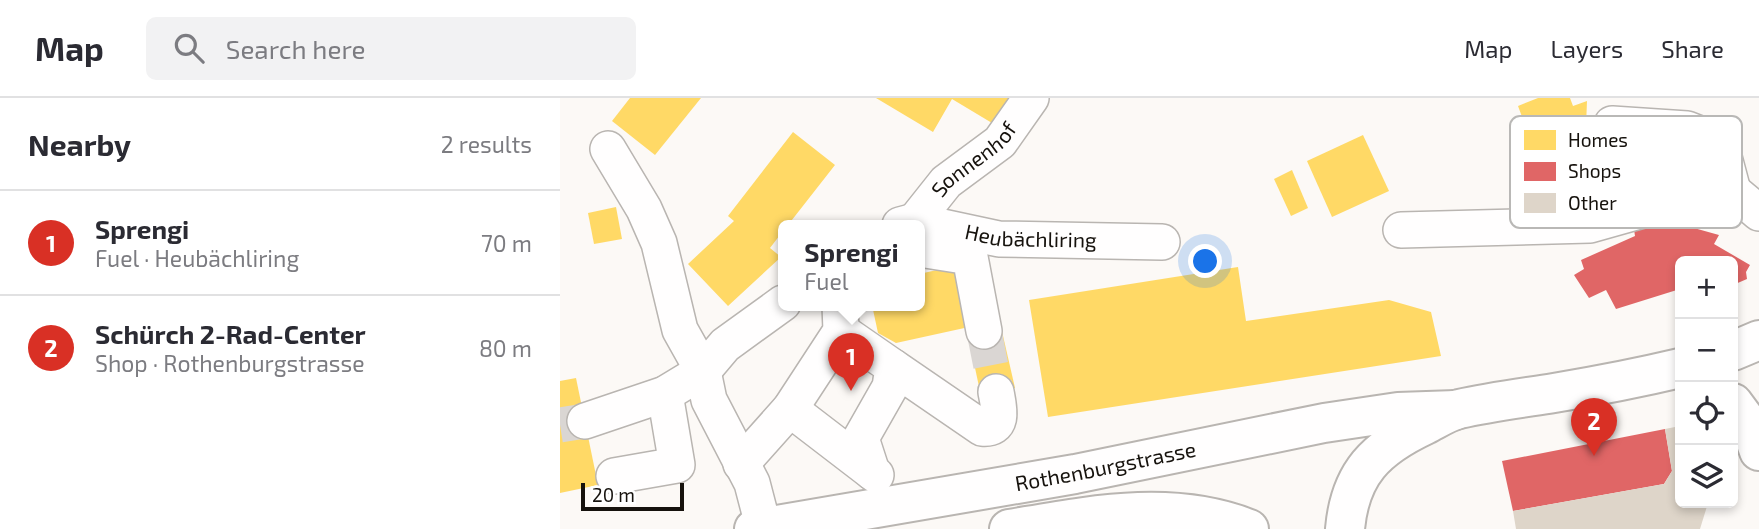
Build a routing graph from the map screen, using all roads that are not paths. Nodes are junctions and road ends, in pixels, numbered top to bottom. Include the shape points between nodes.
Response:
1 (1031, 98) edge
2 (608, 149) dead end
3 (919, 220) edge
4 (1510, 227) edge
5 (1401, 230) dead end
6 (925, 233) edge
7 (925, 238) edge
8 (1162, 242) dead end
9 (778, 307) edge
10 (841, 318) edge
11 (984, 331) tunnel mouth
12 (1759, 340) edge
13 (1738, 349) edge
14 (1738, 358) edge
15 (1759, 358) edge
16 (892, 367) junction
17 (1675, 369) edge
18 (703, 371) junction
19 (996, 393) tunnel mouth
20 (665, 394) junction
21 (790, 409) junction
22 (1456, 410) junction
23 (1738, 410) edge
24 (585, 421) tunnel mouth
25 (1759, 451) edge
26 (741, 464) junction
27 (872, 472) junction
28 (614, 477) dead end
29 (906, 503) junction
30 (761, 528) edge
31 (1009, 529) edge
32 (1249, 529) edge
33 (1345, 529) edge

1 - 3 street, Sonnenhof via 1000,142 946,182
2 - 18 street via 659,243 680,330
4 - 5 street
6 - 8 street, Heubächliring
7 - 11 street via 970,257
9 - 18 street via 725,345
10 - 16 street
10 - 21 street
12 - 13 main road
14 - 15 street
16 - 19 street via 982,428 996,425 1000,417
16 - 27 street via 890,387 861,438
17 - 22 main road
18 - 20 street
18 - 26 street via 709,400
20 - 24 street
20 - 28 street via 677,465
21 - 26 street
21 - 27 street
22 - 29 main road, Rothenburgstrasse via 1398,412 1324,423
22 - 33 main road via 1378,452 1352,492
23 - 25 main road
26 - 30 street via 756,492
27 - 29 street
29 - 30 main road, Rothenburgstrasse
31 - 32 main road, Rothenburgstrasse via 1151,512 1196,515

